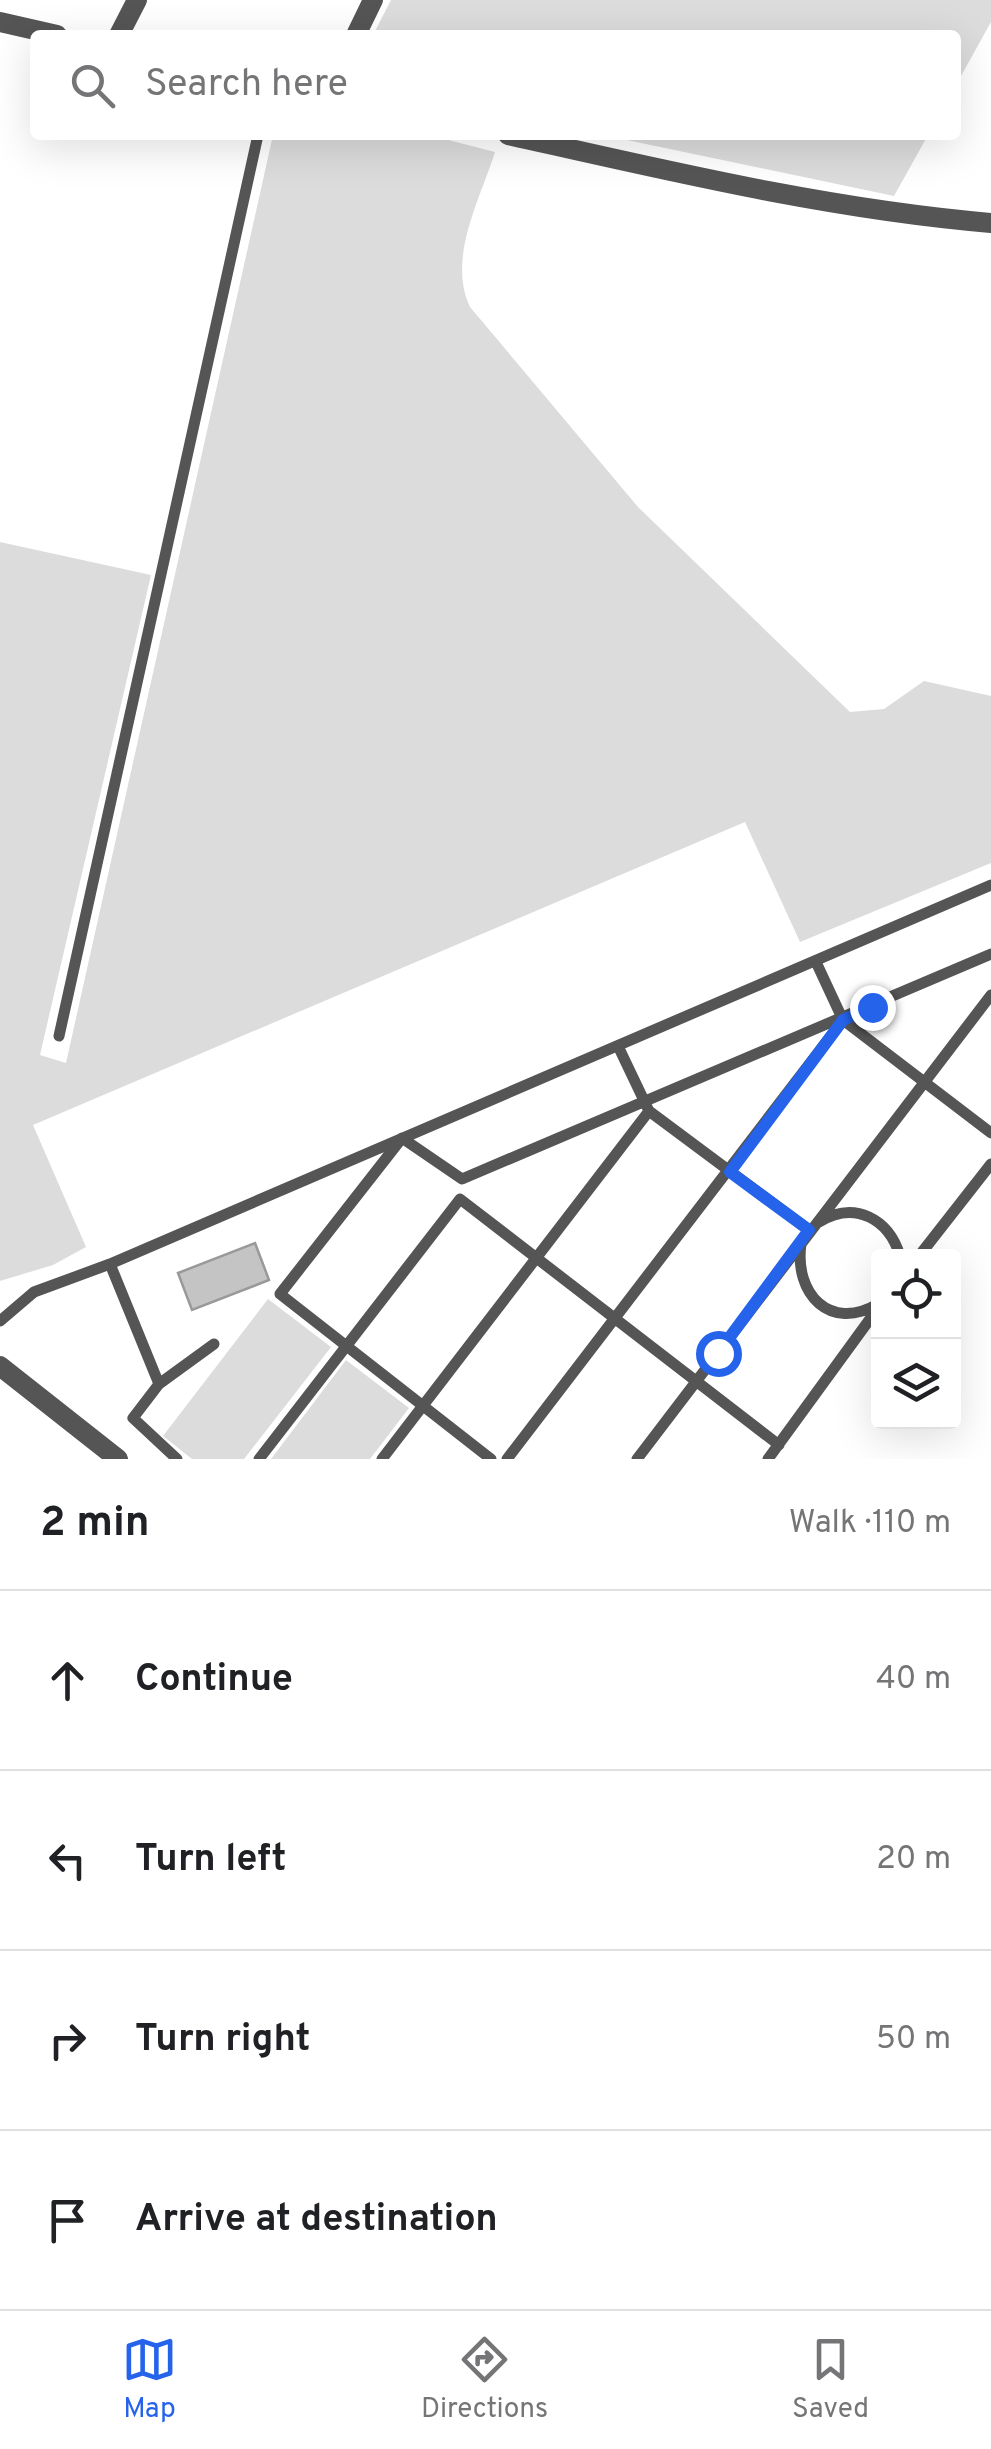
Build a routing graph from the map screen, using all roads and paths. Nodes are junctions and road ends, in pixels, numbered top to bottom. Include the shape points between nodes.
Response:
1 (137, 0) edge
2 (373, 0) edge
3 (0, 22) edge
4 (35, 30) edge
5 (122, 30) edge
6 (358, 30) edge
7 (257, 140) edge
8 (531, 140) edge
9 (991, 223) edge
10 (991, 885) edge
11 (991, 954) edge
12 (816, 962) junction
13 (991, 995) edge
14 (843, 1020) junction
15 (58, 1036) dead end
16 (618, 1046) junction
17 (924, 1084) junction
18 (645, 1106) junction
19 (991, 1133) edge
20 (402, 1138) junction
21 (991, 1164) edge
22 (730, 1172) junction
23 (462, 1179) junction
24 (460, 1199) junction
25 (809, 1230) junction
26 (898, 1249) edge
27 (924, 1249) edge
28 (537, 1259) junction
29 (110, 1264) junction
30 (871, 1309) edge
31 (871, 1316) edge
32 (614, 1318) junction
33 (0, 1321) edge
34 (214, 1344) dead end
35 (346, 1346) junction
36 (0, 1366) edge
37 (698, 1380) junction
38 (159, 1384) junction
39 (423, 1406) junction
40 (779, 1445) junction
41 (118, 1459) edge
42 (177, 1459) edge
43 (259, 1459) edge
44 (382, 1459) edge
45 (490, 1459) edge
46 (507, 1459) edge
47 (637, 1459) edge
48 (768, 1459) edge

1 - 5 street
2 - 6 street
3 - 4 street
7 - 15 lane
8 - 9 street via 796,198
10 - 12 lane
11 - 14 lane
12 - 14 lane
12 - 16 lane
13 - 17 lane
14 - 17 lane
14 - 18 lane
14 - 22 lane
16 - 18 lane
16 - 20 lane
17 - 19 lane
17 - 25 lane
18 - 22 lane
18 - 23 lane
18 - 28 lane
20 - 23 lane
20 - 29 lane
20 - 35 lane via 280,1294
21 - 27 lane
22 - 25 lane
22 - 32 lane
23 - 24 lane
24 - 28 lane
24 - 35 lane
25 - 26 lane via 842,1212 862,1213 881,1222
25 - 30 lane via 798,1266 804,1288 820,1305 841,1313
25 - 37 lane
28 - 32 lane
28 - 39 lane
29 - 33 lane via 34,1292
29 - 38 lane
31 - 40 lane
32 - 37 lane
32 - 46 lane
34 - 38 lane
35 - 39 lane
35 - 43 lane
36 - 41 street
37 - 40 lane
37 - 47 lane
38 - 42 lane via 133,1418
39 - 44 lane
39 - 45 lane
40 - 48 lane

